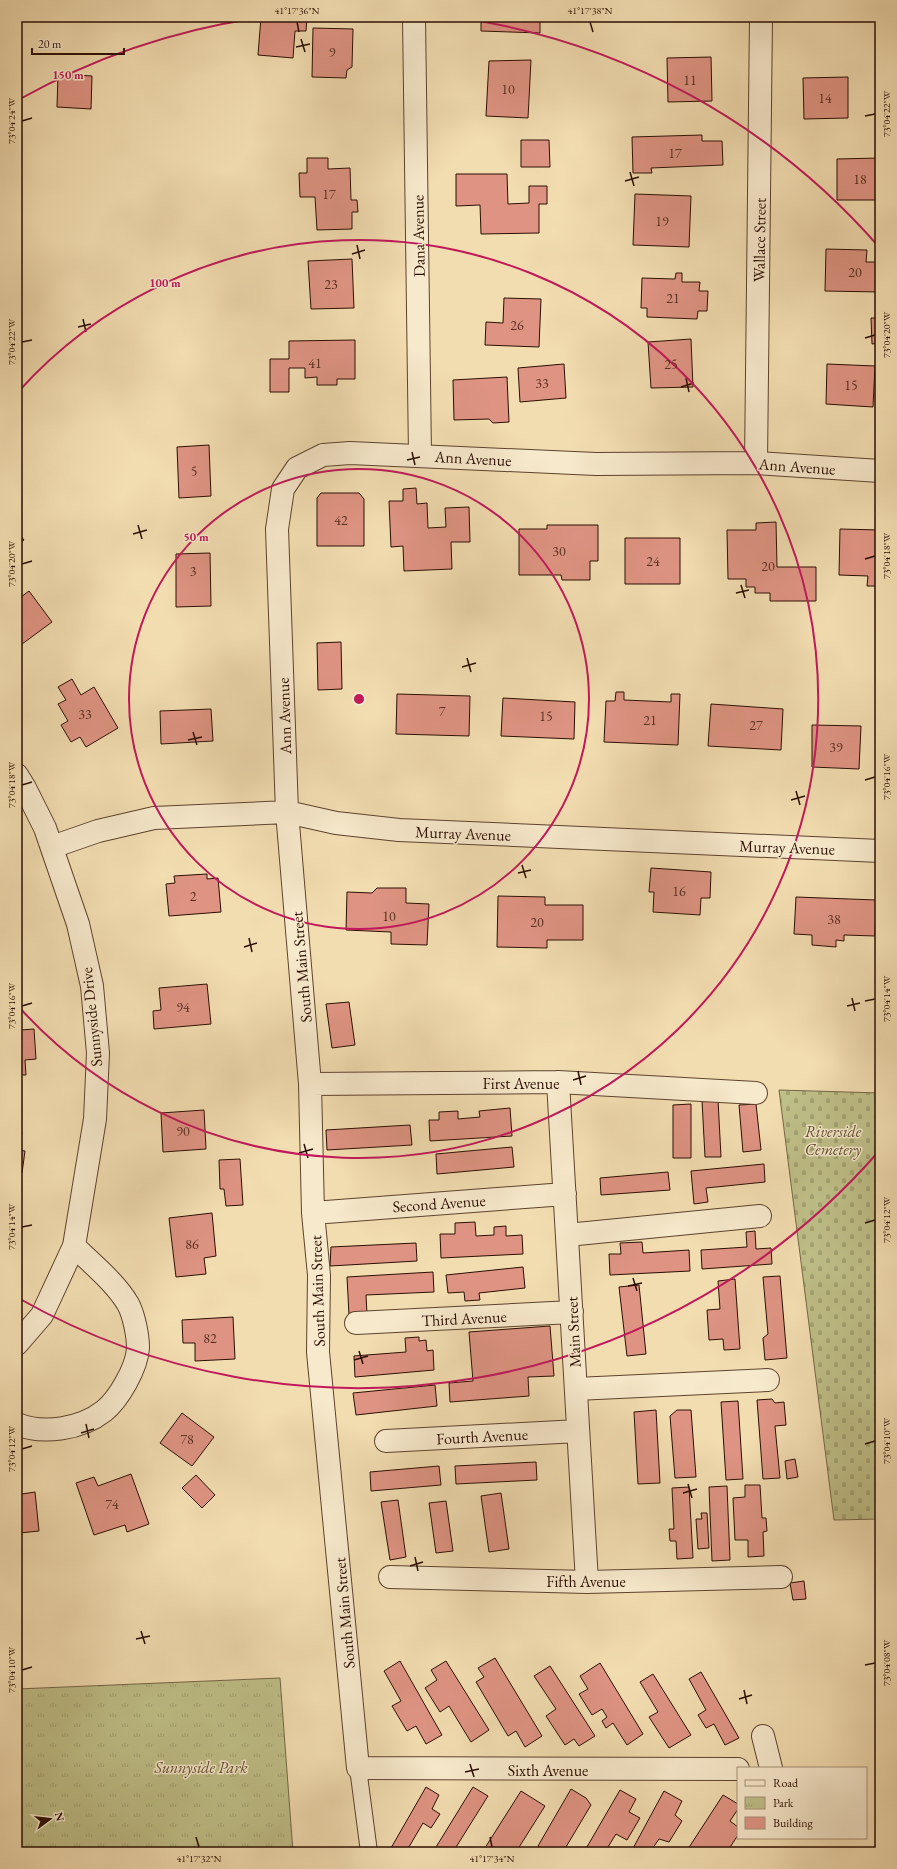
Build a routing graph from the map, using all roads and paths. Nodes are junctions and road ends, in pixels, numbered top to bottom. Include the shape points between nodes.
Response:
1 (414, 17) edge
2 (761, 17) edge
3 (420, 455) junction
4 (756, 463) junction
5 (880, 472) edge
6 (17, 775) edge
7 (287, 812) junction
8 (52, 847) junction
9 (880, 851) edge
10 (558, 1082) junction
11 (310, 1084) junction
12 (756, 1093) dead end
13 (564, 1194) junction
14 (313, 1213) junction
15 (760, 1216) dead end
16 (567, 1235) junction
17 (74, 1246) junction
18 (572, 1312) junction
19 (356, 1323) dead end
20 (17, 1344) edge
21 (768, 1380) dead end
22 (576, 1389) junction
23 (17, 1424) edge
24 (578, 1430) junction
25 (386, 1441) dead end
26 (781, 1576) dead end
27 (390, 1577) dead end
28 (587, 1582) junction
29 (763, 1736) dead end
30 (771, 1767) edge
31 (358, 1768) junction
32 (737, 1769) edge
33 (369, 1852) edge

1 - 3 street, Dana Avenue
2 - 4 street, Wallace Street
3 - 4 street, Ann Avenue via 596,464
3 - 7 street, Ann Avenue via 323,455 297,468 283,489 276,529
4 - 5 street, Ann Avenue
6 - 8 street, Sunnyside Drive via 32,801
7 - 8 street, Murray Avenue via 154,818 98,831
7 - 9 street, Murray Avenue via 336,823 399,830
7 - 11 street, South Main Street
8 - 17 street, Sunnyside Drive via 78,924 92,986 98,1053 95,1119
10 - 11 street, First Avenue
10 - 12 street, First Avenue
10 - 13 street, Main Street
11 - 14 street, South Main Street
13 - 14 street, Second Avenue
13 - 16 street, Main Street
14 - 31 street, South Main Street via 319,1275 318,1352
15 - 16 street
16 - 18 street, Main Street
17 - 20 street, Sunnyside Drive via 42,1316
17 - 23 street via 107,1279 128,1305 138,1349 133,1369 122,1390 104,1411 82,1424 55,1429 26,1428
18 - 19 street, Third Avenue
18 - 22 street, Main Street
21 - 22 street
22 - 24 street, Main Street
24 - 25 street, Fourth Avenue
24 - 28 street, Main Street
26 - 28 street, Fifth Avenue
27 - 28 street, Fifth Avenue
29 - 30 street
31 - 32 street, Sixth Avenue
31 - 33 lane

